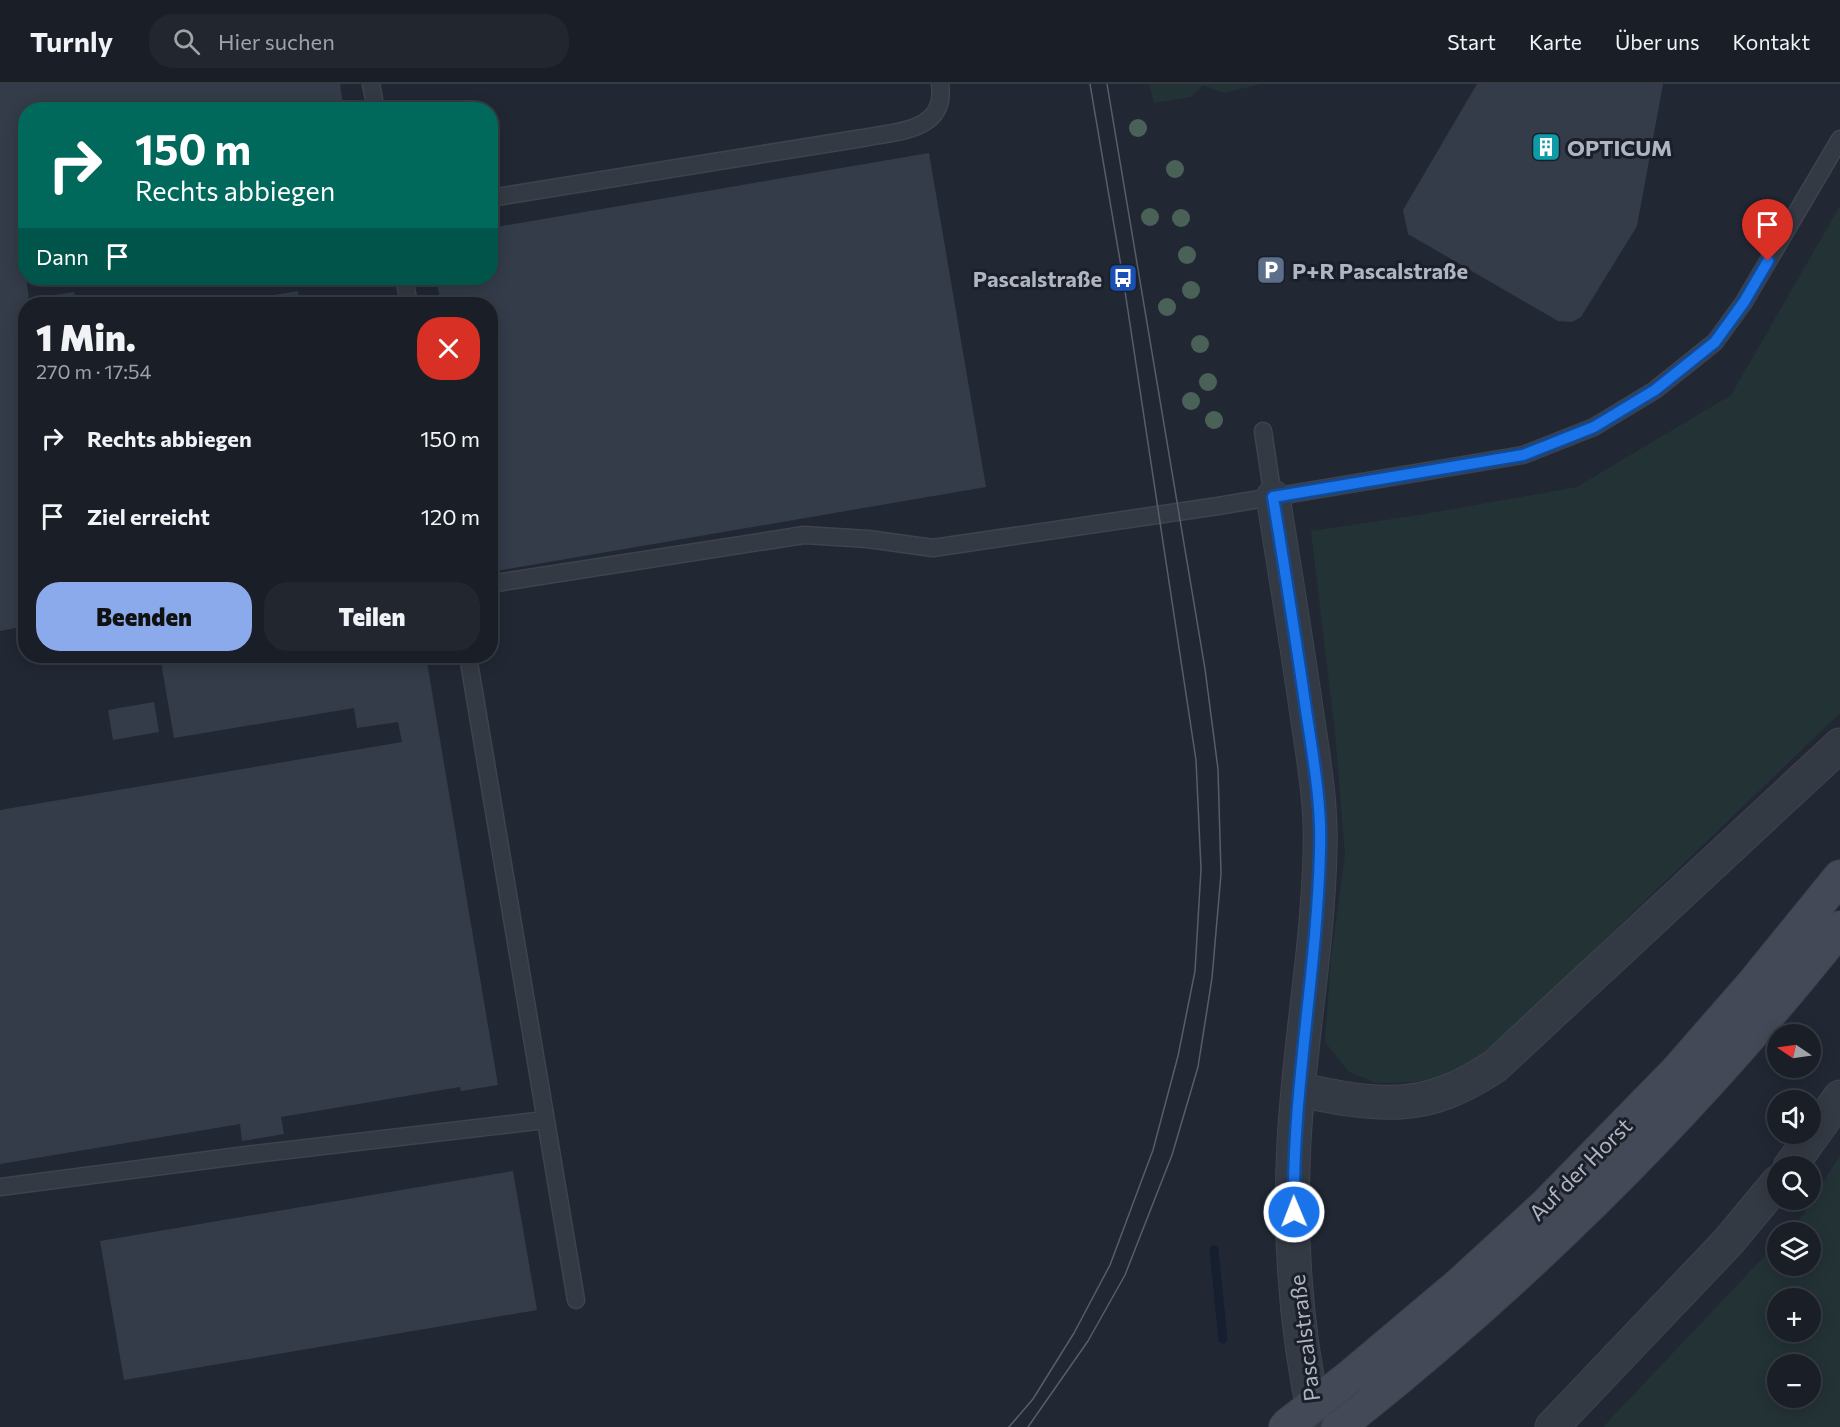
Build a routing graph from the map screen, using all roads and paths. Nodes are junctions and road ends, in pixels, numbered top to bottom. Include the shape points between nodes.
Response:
1 (371, 84) edge
2 (939, 84) edge
3 (374, 102) edge
4 (1840, 139) edge
5 (498, 197) edge
6 (1263, 431) dead end
7 (1273, 497) junction
8 (498, 583) edge
9 (469, 663) edge
10 (1840, 744) edge
11 (1840, 877) edge
12 (1840, 928) edge
13 (1299, 1090) junction
14 (1840, 1097) edge
15 (546, 1120) junction
16 (1798, 1156) edge
17 (0, 1187) edge
18 (1767, 1195) edge
19 (576, 1299) dead end
20 (1348, 1419) edge
21 (1286, 1427) edge
22 (1317, 1427) edge
23 (1552, 1427) edge

1 - 3 lane
2 - 5 lane via 937,111 924,125
4 - 7 lane via 1744,302 1715,342 1655,390 1594,427 1523,455
6 - 7 lane
7 - 8 lane via 933,548 804,535
7 - 13 street, Pascalstraße via 1316,779 1320,849 1316,939
9 - 15 lane
10 - 13 street via 1495,1066 1467,1084 1440,1096 1398,1103 1351,1100
11 - 21 street, Auf der Horst, bridge via 1677,1071 1553,1197 1459,1285
12 - 20 street, Auf der Horst via 1704,1088 1573,1221 1473,1315
13 - 22 street, Pascalstraße via 1293,1172 1296,1273 1305,1373
14 - 16 street
15 - 17 lane
15 - 19 lane
18 - 23 street via 1728,1242

